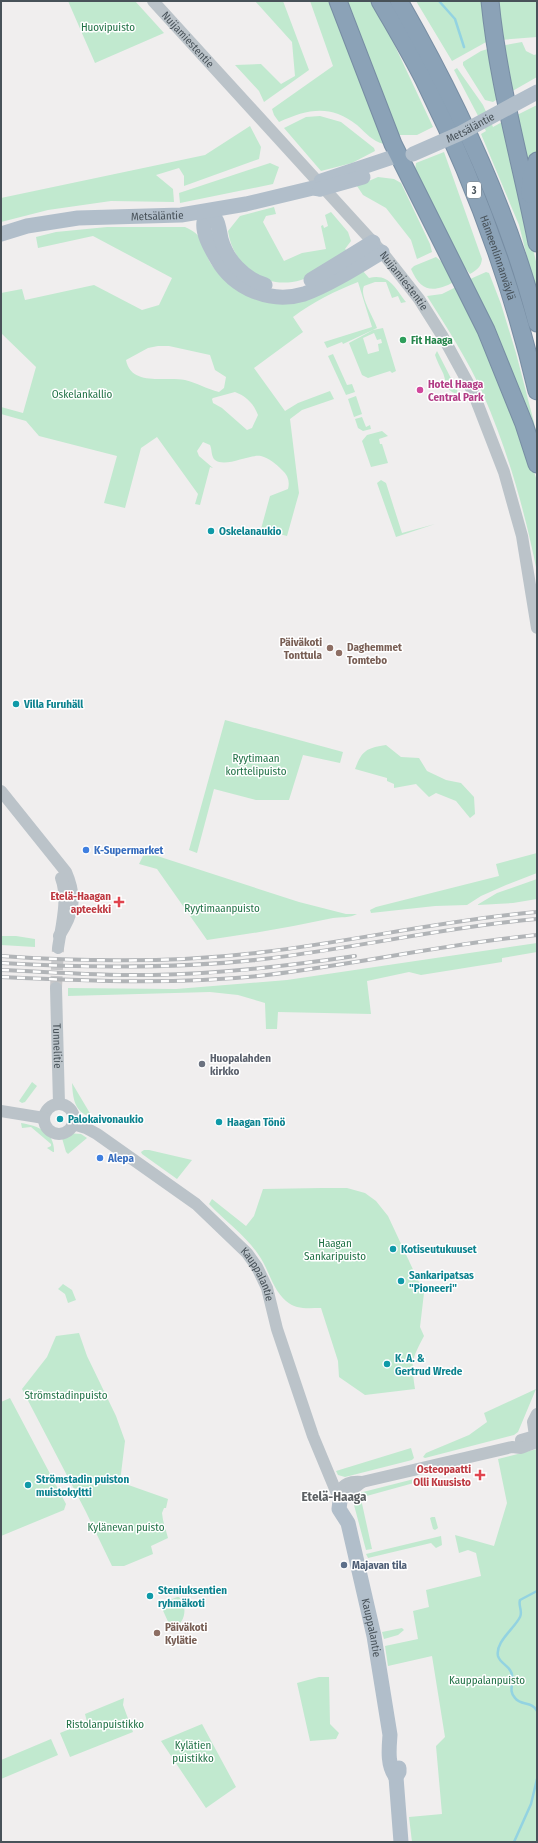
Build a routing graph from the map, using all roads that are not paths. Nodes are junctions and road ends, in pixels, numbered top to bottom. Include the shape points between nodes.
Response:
1 (153, 1) edge
2 (338, 1) edge
3 (380, 1) edge
4 (399, 1) edge
5 (490, 1) edge
6 (537, 92) edge
7 (407, 157) junction
8 (537, 161) edge
9 (530, 206) junction
10 (209, 211) junction
11 (1, 234) edge
12 (537, 243) edge
13 (378, 247) junction
14 (537, 323) edge
15 (537, 391) edge
16 (537, 464) edge
17 (537, 628) edge
18 (1, 791) edge
19 (58, 942) tunnel mouth
20 (56, 988) tunnel mouth
21 (59, 1104) junction
22 (1, 1111) edge
23 (44, 1118) junction
24 (73, 1124) junction
25 (537, 1414) edge
26 (536, 1439) edge
27 (339, 1497) junction
28 (402, 1842) edge

1 - 13 street, Nuijamiestentie
2 - 7 highway via 394,144
3 - 15 highway, Hämeenlinnanväylä / 3 via 426,84 471,182 497,250
4 - 14 highway, Hämeenlinnanväylä / 3 via 441,77 486,174 520,267
5 - 9 highway via 495,51
6 - 7 main road, Metsäläntie, bridge via 461,133
7 - 10 main road, Metsäläntie, bridge via 396,165 359,174 320,189 313,188
7 - 16 highway via 486,330 522,417
8 - 9 highway via 531,179
9 - 12 highway
10 - 11 main road, Metsäläntie via 158,216 78,218 26,226
10 - 13 main road via 217,219 226,251 238,268 254,281 272,287 285,288 305,283
13 - 17 street, Nuijamiestentie via 419,299 443,337 486,422 504,472 522,536
18 - 19 street via 59,864 64,897
20 - 21 street, Tunnelitie
21 - 23 street via 51,1106
21 - 24 street via 72,1111
22 - 23 street
23 - 24 street via 50,1131 59,1134 68,1131
24 - 27 street, Kauppalantie via 97,1134 196,1204 247,1252 267,1288 277,1329 311,1429
25 - 26 street via 534,1422
26 - 27 street via 522,1448 512,1447 362,1482 348,1494
27 - 28 main road, Kauppalantie via 350,1513 348,1523 375,1640 390,1734 391,1772 396,1777

